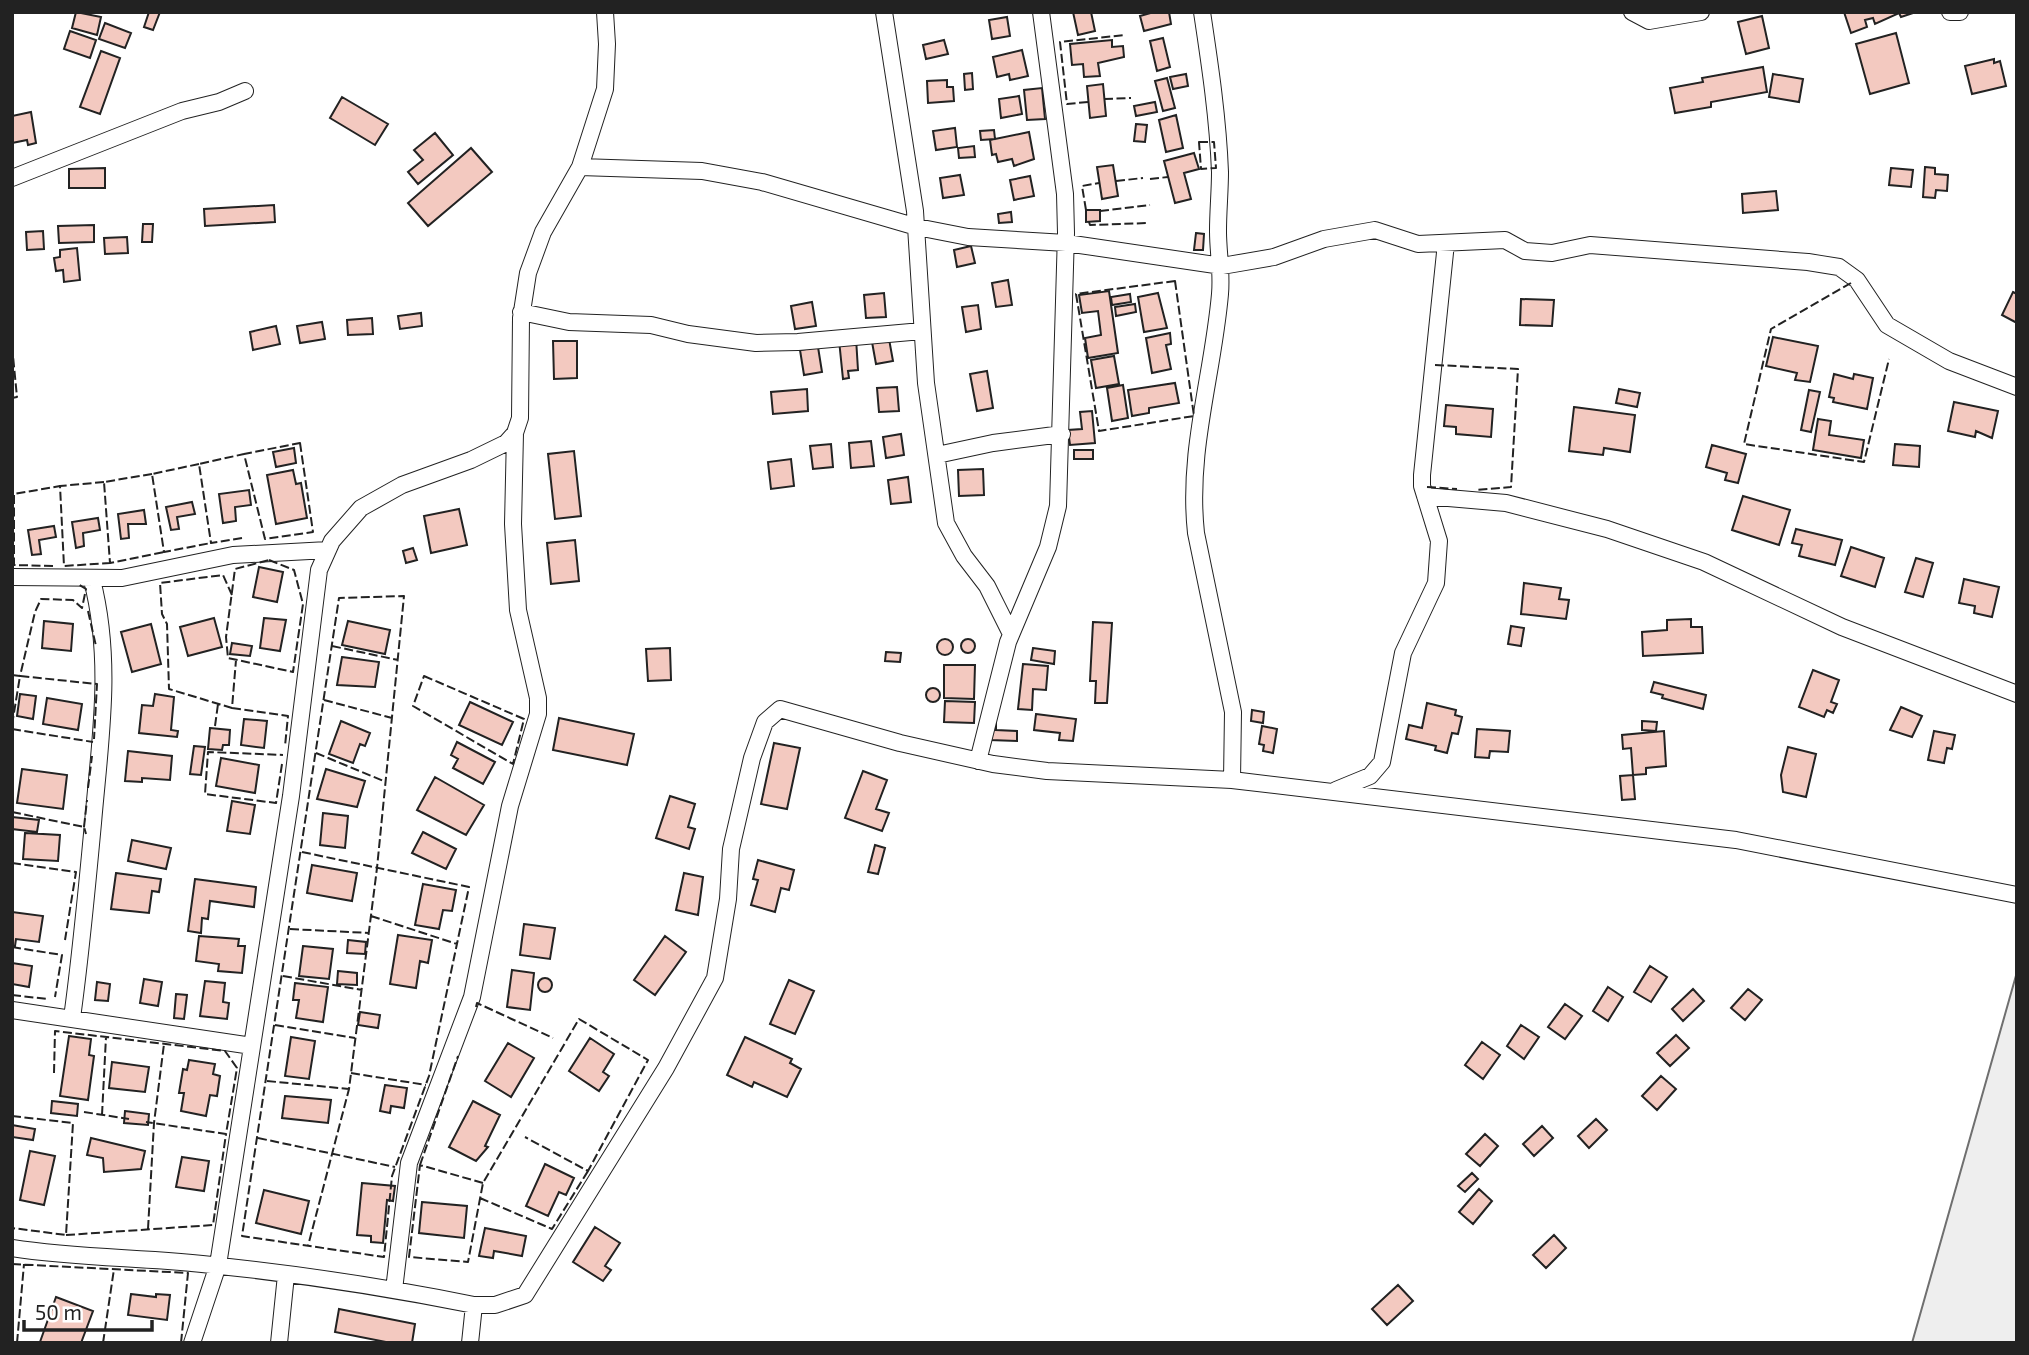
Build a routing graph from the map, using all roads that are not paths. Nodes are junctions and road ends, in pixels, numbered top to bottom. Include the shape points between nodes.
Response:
1 (605, 12) edge
2 (884, 12) edge
3 (1041, 12) edge
4 (1202, 12) edge
5 (1632, 12) edge
6 (1701, 12) edge
7 (1950, 12) edge
8 (1960, 12) edge
9 (245, 90) dead end
10 (580, 167) junction
11 (12, 178) edge
12 (917, 227) junction
13 (1066, 243) junction
14 (1446, 243) junction
15 (1222, 266) junction
16 (521, 312) junction
17 (922, 331) junction
18 (2017, 387) edge
19 (515, 433) junction
20 (1062, 434) junction
21 (937, 455) junction
22 (1424, 496) junction
23 (328, 550) junction
24 (12, 577) edge
25 (92, 580) junction
26 (1011, 634) junction
27 (2017, 694) edge
28 (978, 761) junction
29 (1232, 780) junction
30 (1334, 791) junction
31 (2016, 891) edge
32 (12, 1010) edge
33 (72, 1018) junction
34 (251, 1046) junction
35 (12, 1248) edge
36 (218, 1265) junction
37 (286, 1275) junction
38 (394, 1290) junction
39 (474, 1305) junction
40 (192, 1343) edge
41 (279, 1343) edge
42 (470, 1343) edge

1 - 10 street via 605,89
2 - 12 street
3 - 13 street via 1065,194
4 - 15 street via 1217,141
5 - 6 street via 1650,21
7 - 8 street
9 - 11 street
10 - 12 street via 702,172 762,182
10 - 16 street via 543,232 528,273
12 - 13 street via 1001,241
12 - 17 street
13 - 15 street
13 - 20 street
14 - 15 street via 1418,244 1375,230
14 - 18 street via 1504,240 1525,251 1552,253 1590,245 1839,267 1857,280 1887,326 1949,361
14 - 22 street via 1426,422
15 - 29 street via 1192,475 1196,533 1233,712
16 - 17 street via 569,322 651,325 755,342
16 - 19 street via 522,392
17 - 21 street
19 - 23 street via 506,443 401,485 362,508
19 - 38 street via 513,524 518,611 538,714 510,806 472,997 409,1163
20 - 21 street
20 - 26 street via 1055,523
21 - 26 street via 946,523 987,586
22 - 27 street via 1506,503 1608,529 1704,562 1842,627
22 - 30 street via 1439,541 1436,583 1406,645 1382,762 1370,776
23 - 25 street via 233,555
23 - 34 street via 319,569 291,796
24 - 25 street
25 - 33 street via 104,648 105,707
26 - 28 street
28 - 29 street via 1047,771
28 - 39 street via 780,709 769,716 752,758 731,849 715,978 666,1068 525,1295 495,1305
29 - 30 street
30 - 31 street via 1737,840
32 - 33 street
33 - 34 street
34 - 36 street
35 - 36 street
36 - 37 street
36 - 40 street
37 - 38 street
37 - 41 street
38 - 39 street
39 - 42 street

